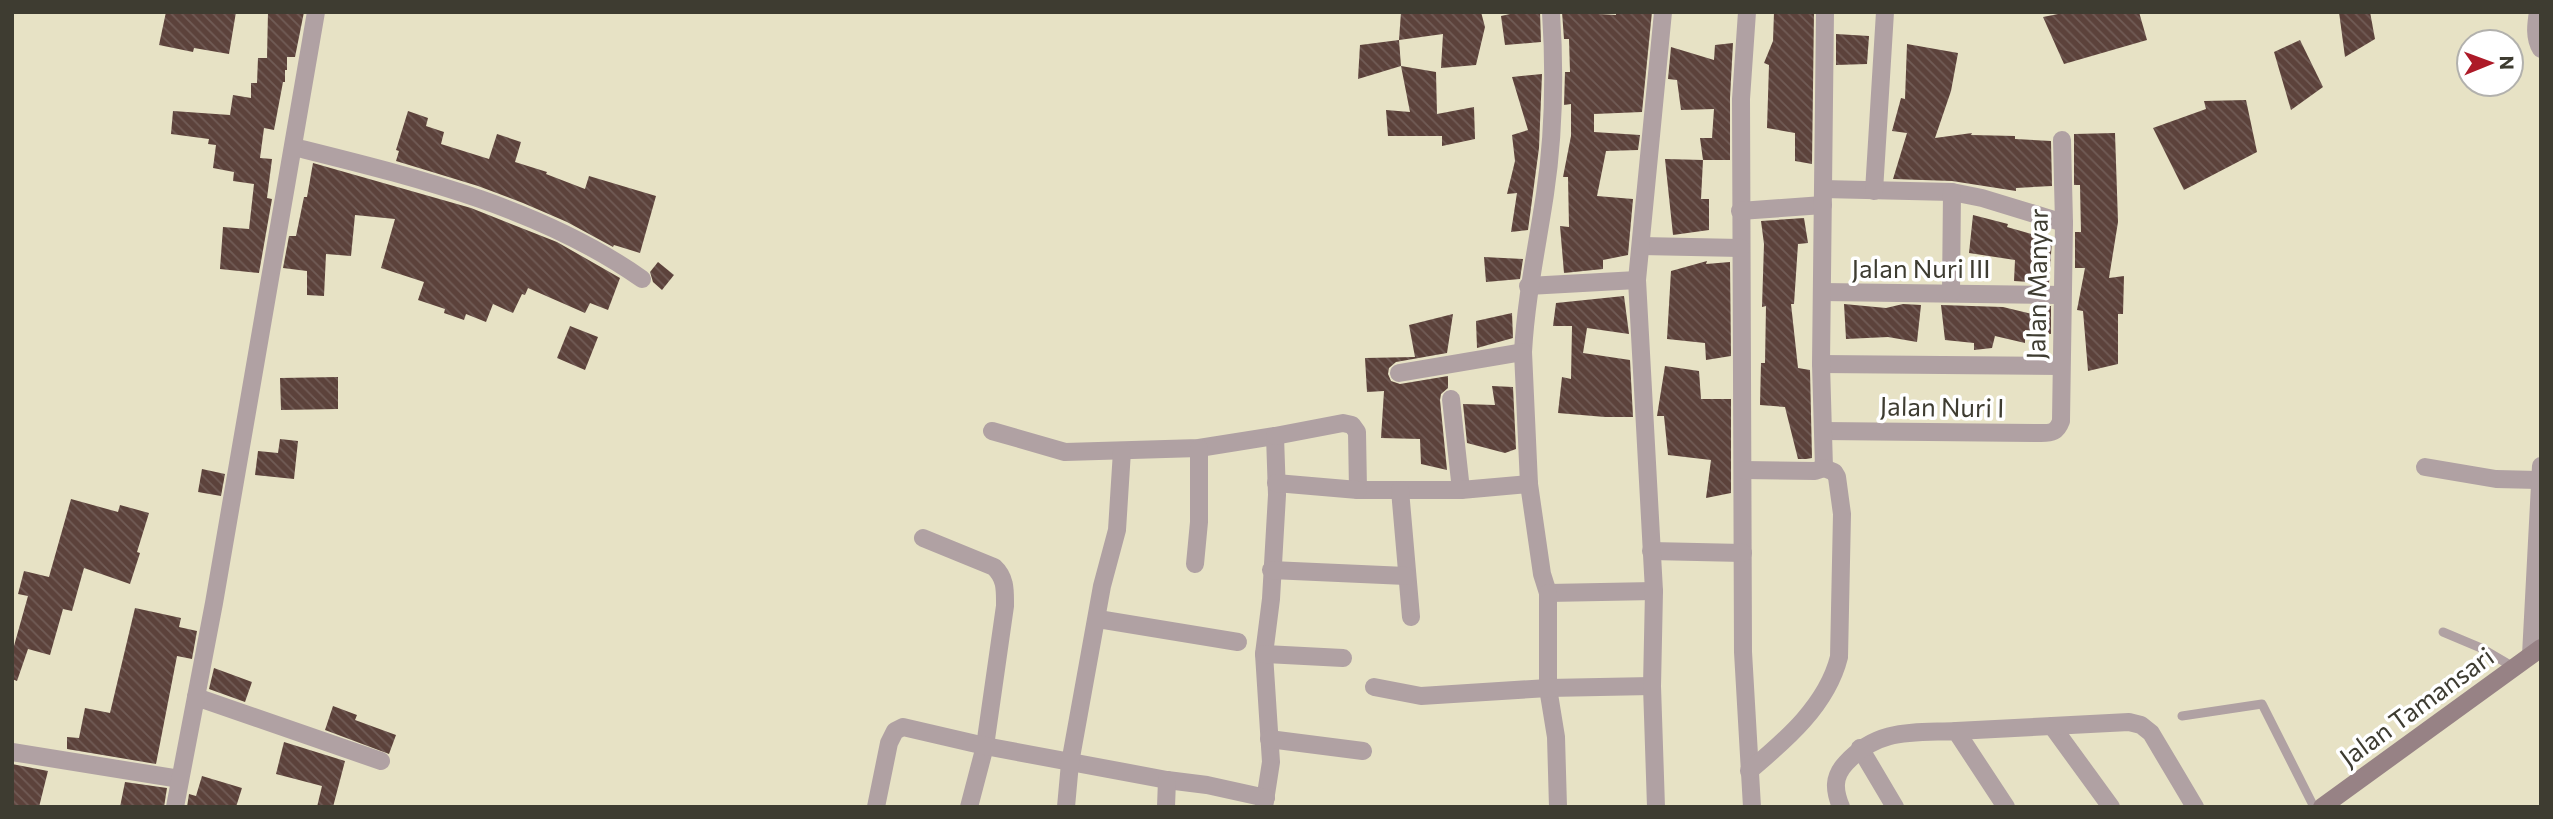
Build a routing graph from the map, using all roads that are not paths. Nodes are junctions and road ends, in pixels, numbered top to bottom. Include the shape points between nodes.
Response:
1 (316, 12) edge
2 (1551, 12) edge
3 (1663, 12) edge
4 (1747, 12) edge
5 (1825, 12) edge
6 (1885, 12) edge
7 (2538, 12) edge
8 (2541, 48) edge
9 (2062, 140) dead end
10 (294, 147) junction
11 (1874, 191) junction
12 (1952, 192) junction
13 (1823, 197) junction
14 (1740, 211) junction
15 (2064, 223) junction
16 (1640, 246) junction
17 (1741, 248) junction
18 (642, 279) dead end
19 (1637, 280) junction
20 (1528, 286) junction
21 (1822, 292) junction
22 (1951, 293) junction
23 (2062, 295) junction
24 (1523, 352) junction
25 (1821, 364) junction
26 (2061, 366) junction
27 (1399, 373) dead end
28 (1451, 400) dead end
29 (2058, 429) joint
30 (992, 431) dead end
31 (1823, 431) junction
32 (1275, 436) junction
33 (1199, 448) junction
34 (1122, 451) junction
35 (2425, 467) dead end
36 (1824, 468) junction
37 (1743, 470) junction
38 (2540, 473) edge
39 (1276, 483) junction
40 (1529, 484) junction
41 (1358, 489) junction
42 (1400, 490) junction
43 (1461, 490) junction
44 (923, 538) dead end
45 (1651, 551) junction
46 (1743, 553) junction
47 (1195, 564) dead end
48 (1271, 570) junction
49 (1406, 576) junction
50 (1654, 591) junction
51 (1548, 593) junction
52 (1411, 617) dead end
53 (1098, 619) junction
54 (2443, 632) dead end
55 (1238, 642) dead end
56 (2536, 651) edge
57 (1264, 654) junction
58 (1343, 658) dead end
59 (2515, 667) junction
60 (1653, 686) junction
61 (1374, 687) dead end
62 (1548, 688) junction
63 (195, 697) junction
64 (2182, 716) dead end
65 (2052, 726) junction
66 (1956, 731) junction
67 (1269, 739) junction
68 (985, 746) junction
69 (1860, 748) junction
70 (1363, 751) dead end
71 (12, 752) edge
72 (382, 761) dead end
73 (1070, 763) junction
74 (1749, 771) junction
75 (180, 779) junction
76 (1167, 780) junction
77 (1265, 803) edge
78 (174, 807) edge
79 (876, 807) edge
80 (969, 807) edge
81 (1066, 807) edge
82 (1166, 807) edge
83 (1558, 807) edge
84 (1656, 807) edge
85 (1752, 807) edge
86 (1842, 807) edge
87 (1895, 807) edge
88 (2007, 807) edge
89 (2111, 807) edge
90 (2195, 807) edge
91 (2314, 807) edge
92 (2322, 807) edge

1 - 10 street
2 - 20 street via 1552,128
3 - 16 street
4 - 14 street
5 - 13 street
6 - 11 street
7 - 8 street
9 - 15 street, Jalan Manyar
10 - 18 street via 374,167 520,214
10 - 63 street
11 - 12 street
11 - 13 street
12 - 15 street
12 - 22 street
13 - 14 street
13 - 21 street
14 - 17 street
15 - 23 street, Jalan Manyar
16 - 17 street
16 - 19 street
17 - 37 street
19 - 20 street
19 - 45 street
20 - 24 street
21 - 22 street, Jalan Nuri III
21 - 25 street
22 - 23 street, Jalan Nuri III
23 - 26 street, Jalan Manyar
24 - 27 street
24 - 40 street
25 - 26 street
25 - 31 street
26 - 29 street, Jalan Manyar
28 - 43 street
29 - 31 street, Jalan Nuri I via 2052,433
30 - 34 street via 1065,452
31 - 36 street
32 - 33 street
32 - 39 street
32 - 41 street via 1352,425 1357,432
33 - 34 street
33 - 47 street
34 - 53 street via 1117,530
35 - 38 street via 2496,479
36 - 37 street
36 - 74 street via 1837,477 1842,514 1839,657 1826,691 1787,739
37 - 46 street
38 - 56 street
39 - 41 street
39 - 48 street
40 - 43 street
40 - 51 street
41 - 42 street
42 - 43 street
42 - 49 street
44 - 68 street via 994,567 1003,581 1005,606
45 - 46 street
45 - 50 street
46 - 74 street
48 - 49 street
48 - 57 street
49 - 52 street
50 - 51 street
50 - 60 street
51 - 62 street
53 - 55 street
53 - 73 street
54 - 59 lane
56 - 59 main road, Jalan Tamansari
57 - 58 street
57 - 67 street
59 - 92 main road, Jalan Tamansari
60 - 62 street
60 - 84 street
61 - 62 street via 1421,696
62 - 83 street via 1556,737
63 - 72 street
63 - 75 street
64 - 91 lane via 2262,704
65 - 66 street
65 - 89 street
65 - 90 street via 2141,724
66 - 69 street via 1892,735
66 - 88 street
67 - 70 street
67 - 77 street
68 - 73 street
68 - 79 street via 903,727 895,731
68 - 80 street
69 - 86 street via 1838,772 1836,794
69 - 87 street
71 - 75 street
73 - 76 street
73 - 81 street
74 - 85 street
75 - 78 street
76 - 77 street via 1207,785
76 - 82 street

